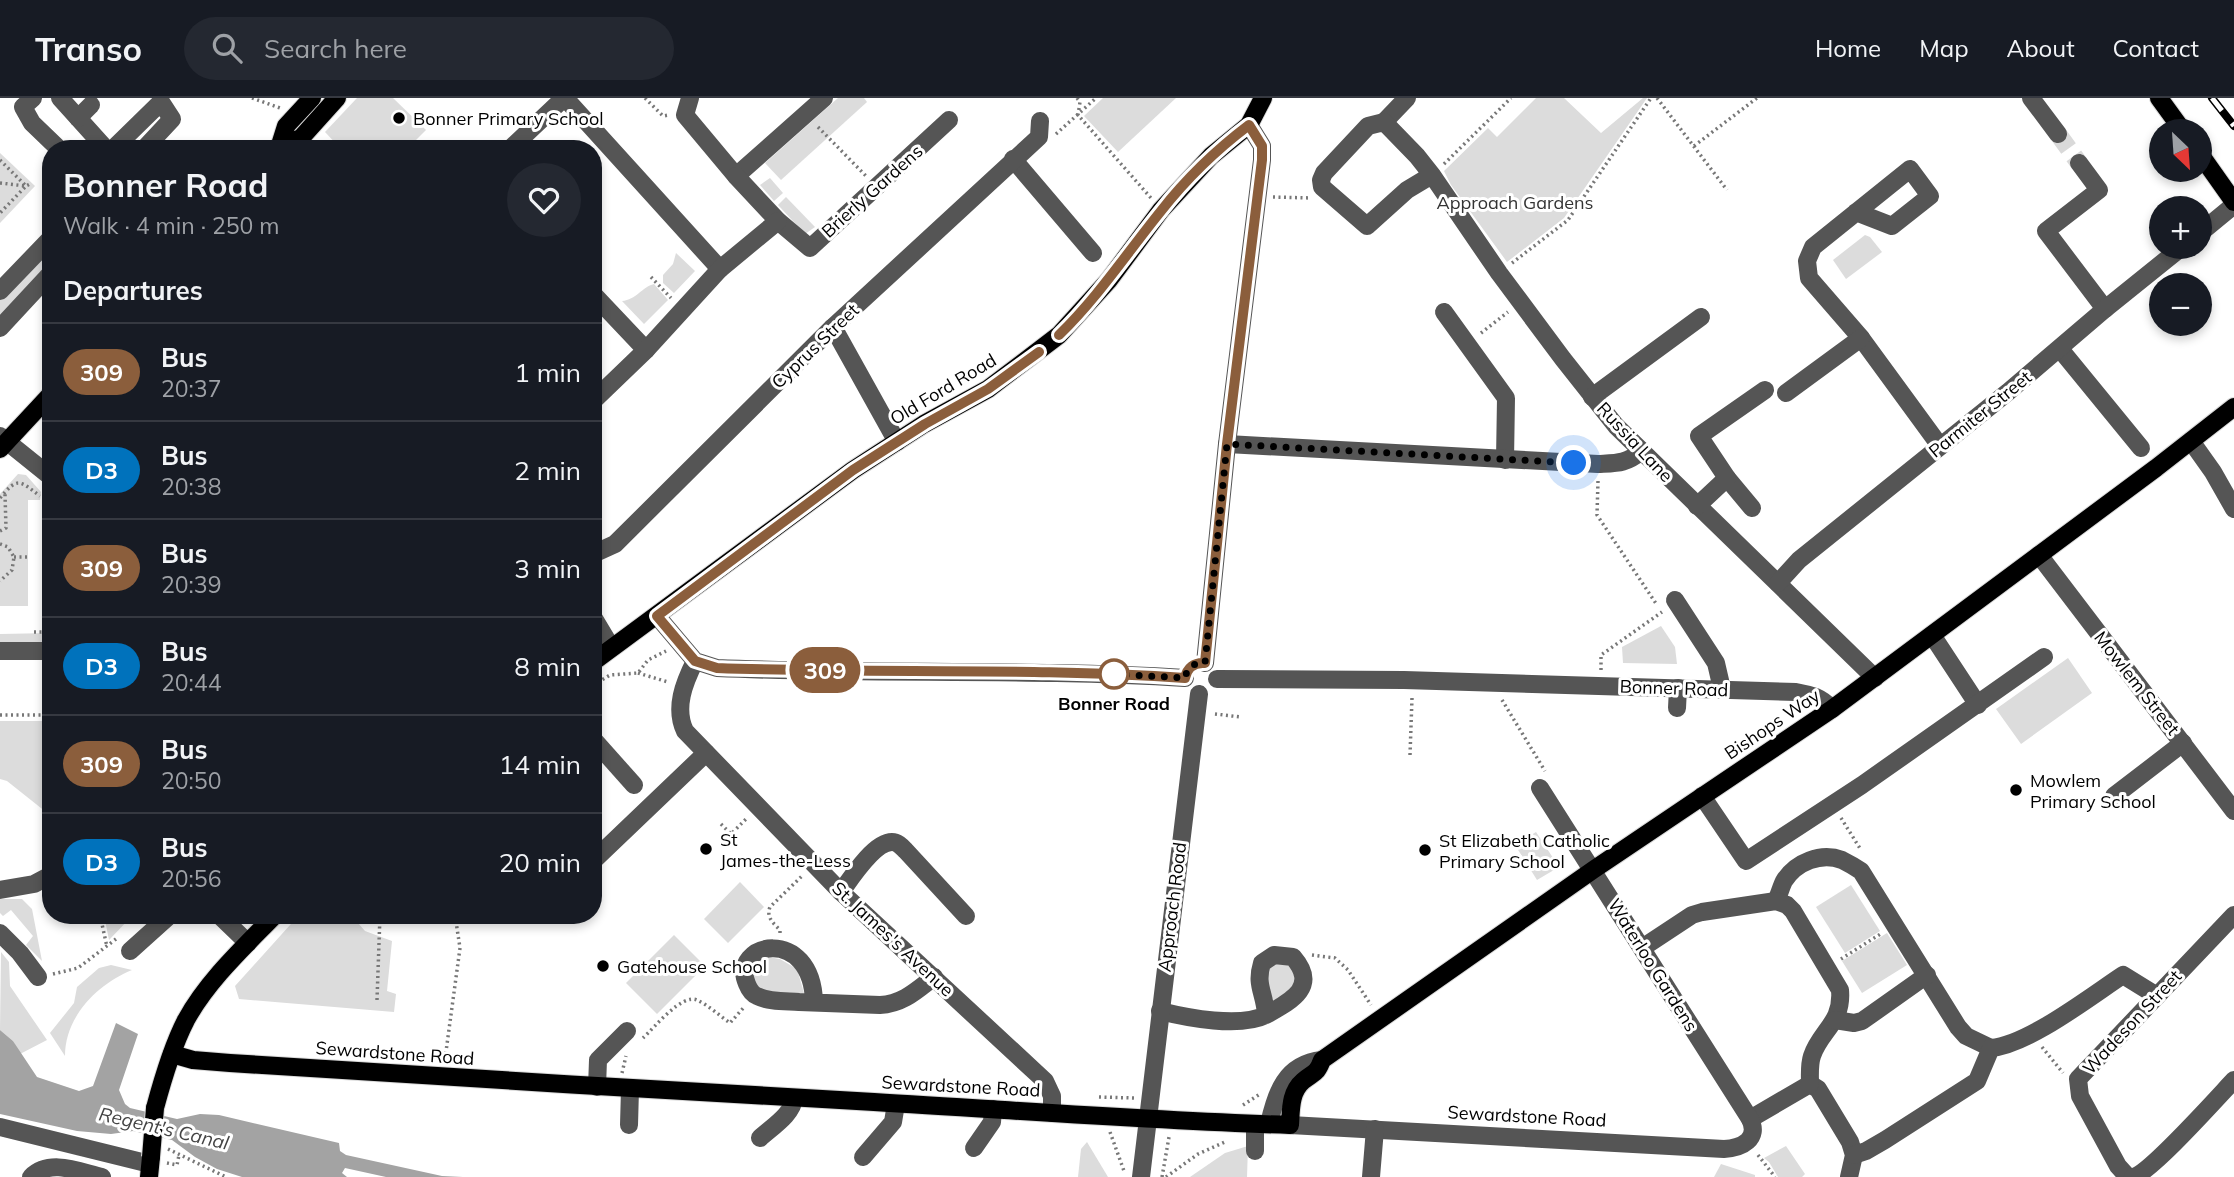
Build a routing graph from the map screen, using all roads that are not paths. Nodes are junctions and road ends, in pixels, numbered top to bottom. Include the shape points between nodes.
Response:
1 (60, 98) edge
2 (312, 98) edge
3 (337, 98) edge
4 (565, 98) edge
5 (824, 98) edge
6 (1263, 98) edge
7 (1407, 98) edge
8 (2031, 98) edge
9 (2159, 98) edge
10 (23, 101) edge
11 (91, 105) dead end
12 (688, 107) edge
13 (78, 118) junction
14 (2174, 119) edge
15 (949, 120) dead end
16 (1384, 122) junction
17 (1249, 125) junction
18 (1040, 129) road end
19 (2058, 134) tunnel mouth
20 (50, 140) edge
21 (97, 140) edge
22 (112, 140) edge
23 (152, 140) edge
24 (283, 140) edge
25 (297, 140) edge
26 (520, 140) edge
27 (1013, 159) junction
28 (2079, 163) tunnel mouth
29 (2212, 172) edge
30 (1432, 175) junction
31 (736, 176) junction
32 (2234, 204) edge
33 (1856, 212) dead end
34 (778, 221) junction
35 (2212, 223) edge
36 (42, 247) edge
37 (1093, 253) dead end
38 (2167, 259) edge
39 (720, 269) junction
40 (42, 283) edge
41 (0, 291) edge
42 (602, 304) edge
43 (2105, 309) junction
44 (1444, 312) dead end
45 (1701, 317) dead end
46 (833, 327) junction
47 (0, 328) edge
48 (1861, 338) junction
49 (2060, 349) junction
50 (646, 350) junction
51 (1765, 390) dead end
52 (602, 392) edge
53 (1786, 393) dead end
54 (1592, 397) junction
55 (42, 403) edge
56 (2234, 407) edge
57 (2, 442) edge
58 (897, 442) junction
59 (2191, 442) junction
60 (1227, 444) junction
61 (1940, 446) junction
62 (2141, 448) dead end
63 (1642, 452) junction
64 (1505, 460) junction
65 (42, 471) edge
66 (1727, 478) junction
67 (1697, 506) junction
68 (1752, 508) dead end
69 (2234, 509) edge
70 (602, 550) edge
71 (2039, 555) junction
72 (1778, 583) junction
73 (1675, 600) dead end
74 (657, 616) junction
75 (602, 632) edge
76 (1932, 635) junction
77 (611, 647) junction
78 (42, 650) edge
79 (0, 651) edge
80 (602, 654) edge
81 (2044, 657) dead end
82 (695, 661) junction
83 (1205, 663) junction
84 (1185, 678) junction
85 (1875, 678) junction
86 (1217, 680) junction
87 (1678, 688) junction
88 (1722, 690) junction
89 (1199, 694) junction
90 (1978, 705) junction
91 (1678, 708) dead end
92 (1832, 709) junction
93 (2183, 743) junction
94 (602, 749) edge
95 (706, 753) junction
96 (635, 785) dead end
97 (1540, 788) road end
98 (1703, 796) junction
99 (2114, 796) dead end
100 (2234, 811) edge
101 (602, 852) edge
102 (1593, 870) junction
103 (42, 880) edge
104 (0, 890) edge
105 (841, 891) junction
106 (1776, 901) junction
107 (2234, 915) edge
108 (966, 916) dead end
109 (160, 924) edge
110 (228, 924) edge
111 (266, 924) edge
112 (0, 933) edge
113 (248, 943) junction
114 (1642, 948) junction
115 (130, 951) dead end
116 (1927, 975) junction
117 (38, 977) road end
118 (934, 977) junction
119 (2157, 996) junction
120 (814, 1002) junction
121 (1160, 1011) junction
122 (1266, 1015) junction
123 (1835, 1020) junction
124 (635, 1035) road end
125 (1991, 1048) junction
126 (172, 1054) junction
127 (1322, 1060) junction
128 (2234, 1080) edge
129 (1810, 1084) junction
130 (597, 1087) junction
131 (625, 1089) junction
132 (794, 1098) junction
133 (896, 1104) junction
134 (993, 1109) junction
135 (1052, 1113) junction
136 (1750, 1119) junction
137 (1146, 1120) junction
138 (1262, 1124) junction
139 (629, 1125) dead end
140 (1290, 1125) junction
141 (0, 1127) edge
142 (1375, 1129) junction
143 (760, 1138) dead end
144 (974, 1148) dead end
145 (1255, 1151) dead end
146 (1854, 1155) junction
147 (863, 1157) dead end
148 (150, 1166) edge
149 (31, 1177) edge
150 (102, 1177) edge
151 (1141, 1177) edge
152 (1371, 1177) edge
153 (1850, 1177) edge
154 (2130, 1177) edge

1 - 13 street
2 - 24 main road via 286,126
3 - 25 main road
4 - 26 street
4 - 39 street
5 - 31 street
6 - 17 main road, Old Ford Road
7 - 16 street
8 - 19 street
9 - 14 main road
10 - 20 street via 32,123
11 - 13 street
12 - 31 street, Brierly Gardens
13 - 21 street
15 - 34 street, Brierly Gardens via 810,248
16 - 30 street, Russia Lane
16 - 30 street via 1368,126 1324,173 1322,187 1367,226 1407,190
17 - 58 main road, Old Ford Road via 1211,156 1161,210 1110,280 1059,335 988,389
17 - 60 street via 1262,146
18 - 27 street, Cyprus Street
22 - 23 street via 161,102 172,119
27 - 37 street
27 - 46 street, Cyprus Street
28 - 43 street via 2099,190 2046,231
29 - 32 main road
30 - 54 street, Russia Lane
31 - 34 street, Brierly Gardens
32 - 35 street
33 - 48 street via 1813,247 1807,261 1809,278
34 - 39 street
36 - 41 street
38 - 43 street, Parmiter Street
39 - 50 street
40 - 47 street
42 - 50 street
43 - 49 street, Parmiter Street
44 - 64 street via 1506,398
45 - 54 street
46 - 58 street
46 - 70 street, Cyprus Street via 615,544
48 - 53 street
48 - 61 street
49 - 61 street, Parmiter Street
49 - 62 street
50 - 52 street
51 - 66 street via 1699,436
54 - 63 street, Russia Lane
55 - 57 main road
56 - 59 main road, Bishops Way
57 - 65 street
58 - 74 main road, Old Ford Road
59 - 69 street
59 - 71 main road, Bishops Way
60 - 64 street
60 - 83 street
61 - 72 street, Parmiter Street via 1798,560
63 - 64 street via 1622,463
63 - 67 street, Russia Lane
66 - 67 street
66 - 68 street
67 - 72 street, Russia Lane
71 - 76 main road, Bishops Way
71 - 93 street, Mowlem Street
72 - 85 street, Russia Lane
73 - 88 street via 1716,663
74 - 77 main road, Old Ford Road
74 - 82 street
75 - 77 street
76 - 85 main road, Bishops Way
76 - 90 street
77 - 80 main road, Old Ford Road
78 - 79 street
81 - 90 street
82 - 84 street via 721,668
82 - 95 street, St. James's Avenue via 681,700 680,720
83 - 84 street via 1192,666
83 - 86 street via 1213,668
84 - 89 street via 1190,690
85 - 92 main road, Bishops Way
86 - 87 street, Bonner Road
86 - 89 street via 1213,690
87 - 88 street, Bonner Road
87 - 91 street
88 - 92 street, Bonner Road via 1806,694 1824,700
89 - 121 street, Approach Road
90 - 98 street via 1746,861
92 - 98 main road, Bishops Way
93 - 99 street
93 - 100 street, Mowlem Street
94 - 96 street
95 - 101 street
95 - 105 street, St. James's Avenue
97 - 102 street, Waterloo Gardens
98 - 102 main road, Bishops Way
102 - 114 street, Waterloo Gardens
102 - 127 main road, Bishops Way
103 - 104 street
105 - 108 street via 878,847 893,842
105 - 118 street, St. James's Avenue
106 - 114 street via 1692,915
106 - 116 street via 1791,871 1806,861 1841,859 1861,871
106 - 123 street via 1793,911 1840,990
107 - 119 street, Wadeson Street
109 - 115 street
110 - 113 street
111 - 113 main road
112 - 117 street
113 - 126 main road via 199,999
114 - 136 street, Waterloo Gardens
116 - 123 street via 1862,1021
116 - 125 street via 1958,1027
118 - 120 street via 891,1004
118 - 135 street, St. James's Avenue via 1045,1081 1052,1096
119 - 125 street via 2123,975 2033,1034
119 - 154 street, Wadeson Street via 2078,1079 2080,1096 2118,1166
120 - 120 street via 755,996 745,980 746,964 770,948 793,953 803,962
121 - 122 street via 1236,1020
121 - 137 street, Approach Road
122 - 122 street via 1296,997 1302,988 1304,976 1293,957 1274,955 1262,963 1258,983
123 - 129 street via 1812,1055
124 - 130 street via 598,1060
125 - 146 street via 1977,1081
126 - 130 main road, Sewardstone Road via 193,1060
126 - 148 main road, bridge via 155,1108
127 - 138 street, Bishops Way via 1309,1062 1286,1079
127 - 140 main road, Bishops Way via 1318,1071 1300,1083 1291,1100
128 - 154 street via 2154,1163
129 - 136 street
129 - 146 street via 1838,1120
130 - 131 main road, Sewardstone Road
131 - 132 main road, Sewardstone Road
131 - 139 street
132 - 133 main road, Sewardstone Road
132 - 143 street via 786,1115
133 - 134 main road, Sewardstone Road
133 - 147 street via 893,1122
134 - 135 main road, Sewardstone Road
134 - 144 street via 992,1122
135 - 137 main road, Sewardstone Road
136 - 142 street, Sewardstone Road via 1753,1135 1747,1143 1724,1149
137 - 138 main road, Sewardstone Road
137 - 151 street, Approach Road
138 - 140 main road, Sewardstone Road
138 - 145 street, Bishops Way
140 - 142 street, Sewardstone Road
141 - 148 street
142 - 152 street
146 - 153 street
149 - 150 street via 49,1167

